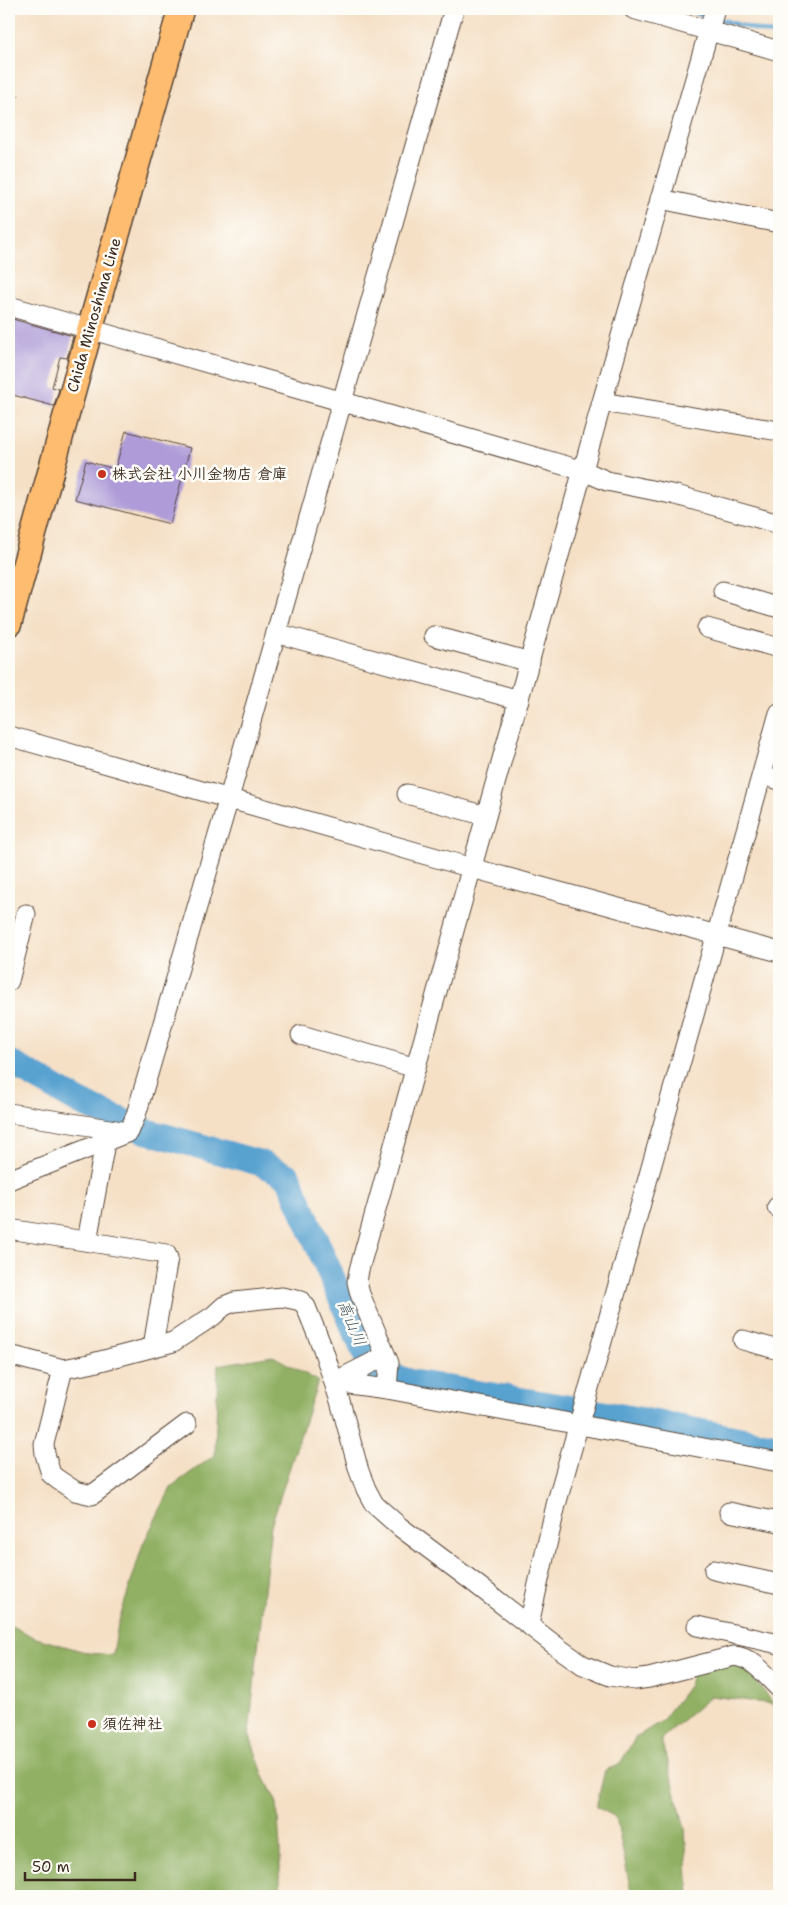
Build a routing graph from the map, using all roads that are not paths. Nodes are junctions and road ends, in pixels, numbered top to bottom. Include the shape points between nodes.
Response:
1 (182, 9) edge
2 (454, 9) edge
3 (633, 9) edge
4 (715, 9) edge
5 (710, 30) junction
6 (779, 51) edge
7 (660, 199) junction
8 (779, 223) edge
9 (9, 306) edge
10 (90, 329) junction
11 (343, 401) junction
12 (602, 402) junction
13 (779, 431) edge
14 (584, 470) junction
15 (779, 524) edge
16 (723, 591) dead end
17 (779, 608) edge
18 (9, 623) edge
19 (707, 628) dead end
20 (276, 633) junction
21 (434, 636) dead end
22 (779, 648) edge
23 (530, 662) junction
24 (519, 700) junction
25 (779, 713) edge
26 (9, 736) edge
27 (770, 778) edge
28 (407, 794) dead end
29 (229, 798) junction
30 (486, 816) junction
31 (472, 868) junction
32 (26, 914) dead end
33 (716, 934) junction
34 (779, 952) edge
35 (9, 975) edge
36 (301, 1035) dead end
37 (416, 1068) junction
38 (9, 1113) edge
39 (106, 1136) junction
40 (9, 1180) edge
41 (9, 1230) edge
42 (87, 1241) junction
43 (742, 1340) dead end
44 (153, 1346) junction
45 (779, 1350) edge
46 (9, 1355) edge
47 (385, 1356) junction
48 (63, 1369) junction
49 (334, 1382) junction
50 (388, 1389) junction
51 (187, 1424) dead end
52 (579, 1425) junction
53 (779, 1462) edge
54 (729, 1512) dead end
55 (779, 1522) edge
56 (714, 1570) dead end
57 (779, 1584) edge
58 (529, 1624) junction
59 (696, 1626) dead end
60 (779, 1644) edge
61 (779, 1686) edge

1 - 10 main road, Chida Minoshima Line
2 - 11 street
3 - 5 street
4 - 5 street
5 - 6 street
5 - 7 street
7 - 8 street
7 - 12 street
9 - 10 street
10 - 11 street
10 - 18 main road, Chida Minoshima Line
11 - 14 street
11 - 20 street
12 - 13 street
12 - 14 street
14 - 15 street via 607,481 676,495
14 - 23 street
16 - 17 street
19 - 22 street
20 - 24 street
20 - 29 street
21 - 23 street
23 - 24 street
24 - 30 street
25 - 27 street
26 - 29 street
27 - 33 street
28 - 30 street
29 - 31 street
29 - 39 street via 136,1116 129,1132
30 - 31 street
31 - 33 street
31 - 37 street
32 - 35 street
33 - 34 street
33 - 52 street
36 - 37 street
37 - 47 street via 357,1282
38 - 39 street
39 - 40 street
39 - 42 street
41 - 42 street
42 - 44 street via 166,1254 168,1258
43 - 45 street
44 - 48 street
44 - 49 street via 173,1342 234,1302 294,1298 306,1307
46 - 48 street
47 - 49 street
47 - 50 street via 390,1368
48 - 51 street via 44,1444 51,1474 75,1491 92,1495
49 - 50 street
49 - 58 street via 359,1471 374,1504 400,1528
50 - 52 street
52 - 53 street
52 - 58 street via 546,1545
54 - 55 street
56 - 57 street
58 - 61 street via 583,1664 621,1679 666,1675 734,1656 752,1662
59 - 60 street

